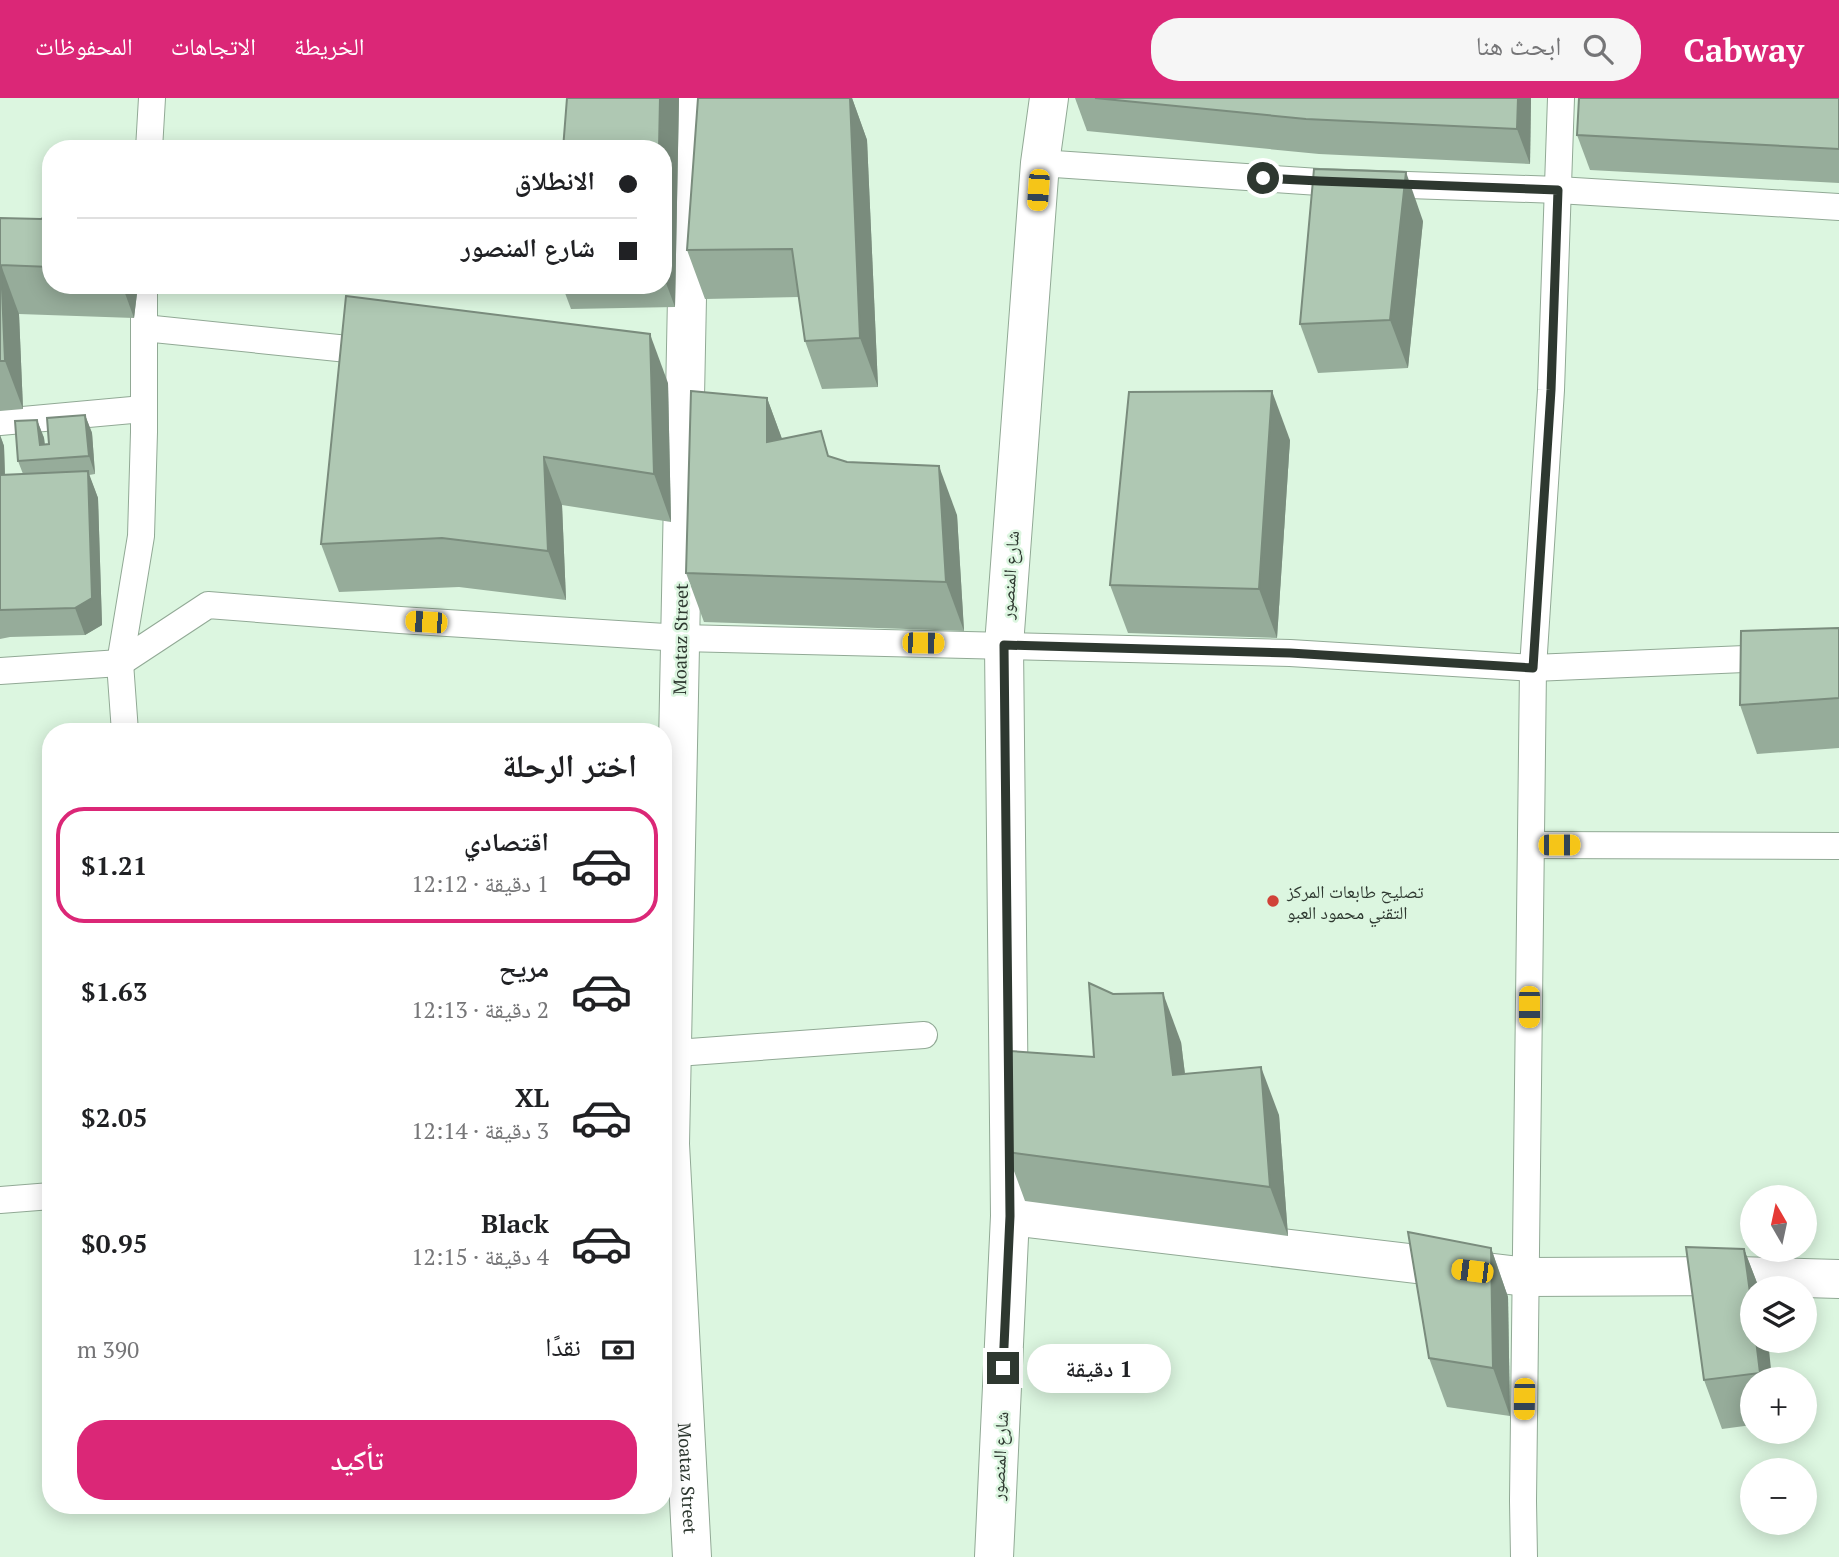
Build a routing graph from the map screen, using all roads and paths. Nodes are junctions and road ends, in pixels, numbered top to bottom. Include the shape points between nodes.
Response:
1 (152, 98) edge
2 (691, 98) edge
3 (1049, 98) edge
4 (1561, 98) edge
5 (150, 140) edge
6 (1040, 163) junction
7 (1558, 190) junction
8 (1839, 207) edge
9 (144, 294) edge
10 (144, 328) junction
11 (407, 356) edge
12 (143, 409) junction
13 (0, 422) edge
14 (681, 638) junction
15 (1004, 645) junction
16 (1839, 655) edge
17 (120, 663) junction
18 (1533, 668) junction
19 (0, 671) edge
20 (124, 723) edge
21 (1531, 845) junction
22 (1839, 846) edge
23 (672, 905) edge
24 (924, 1035) dead end
25 (672, 1053) edge
26 (672, 1182) edge
27 (42, 1197) edge
28 (0, 1200) edge
29 (1010, 1216) junction
30 (1526, 1277) junction
31 (1839, 1279) edge
32 (692, 1557) edge
33 (994, 1557) edge
34 (1524, 1557) edge

1 - 5 street
2 - 14 street, Moataz Street via 671,384
3 - 6 street, شارع المنصور
4 - 7 street
6 - 7 street
6 - 15 street, شارع المنصور
7 - 8 street
7 - 18 street
9 - 10 street
10 - 11 street
10 - 12 street
12 - 13 street
12 - 17 street via 141,536
14 - 15 street
14 - 17 street via 208,605
14 - 23 street, Moataz Street
15 - 18 street via 1290,653
15 - 29 street, شارع المنصور
16 - 18 street
17 - 19 street
17 - 20 street
18 - 21 street
21 - 22 street
21 - 30 street
24 - 25 street
26 - 32 street, Moataz Street
27 - 28 street
29 - 30 street
29 - 33 street, شارع المنصور
30 - 31 street
30 - 34 street

